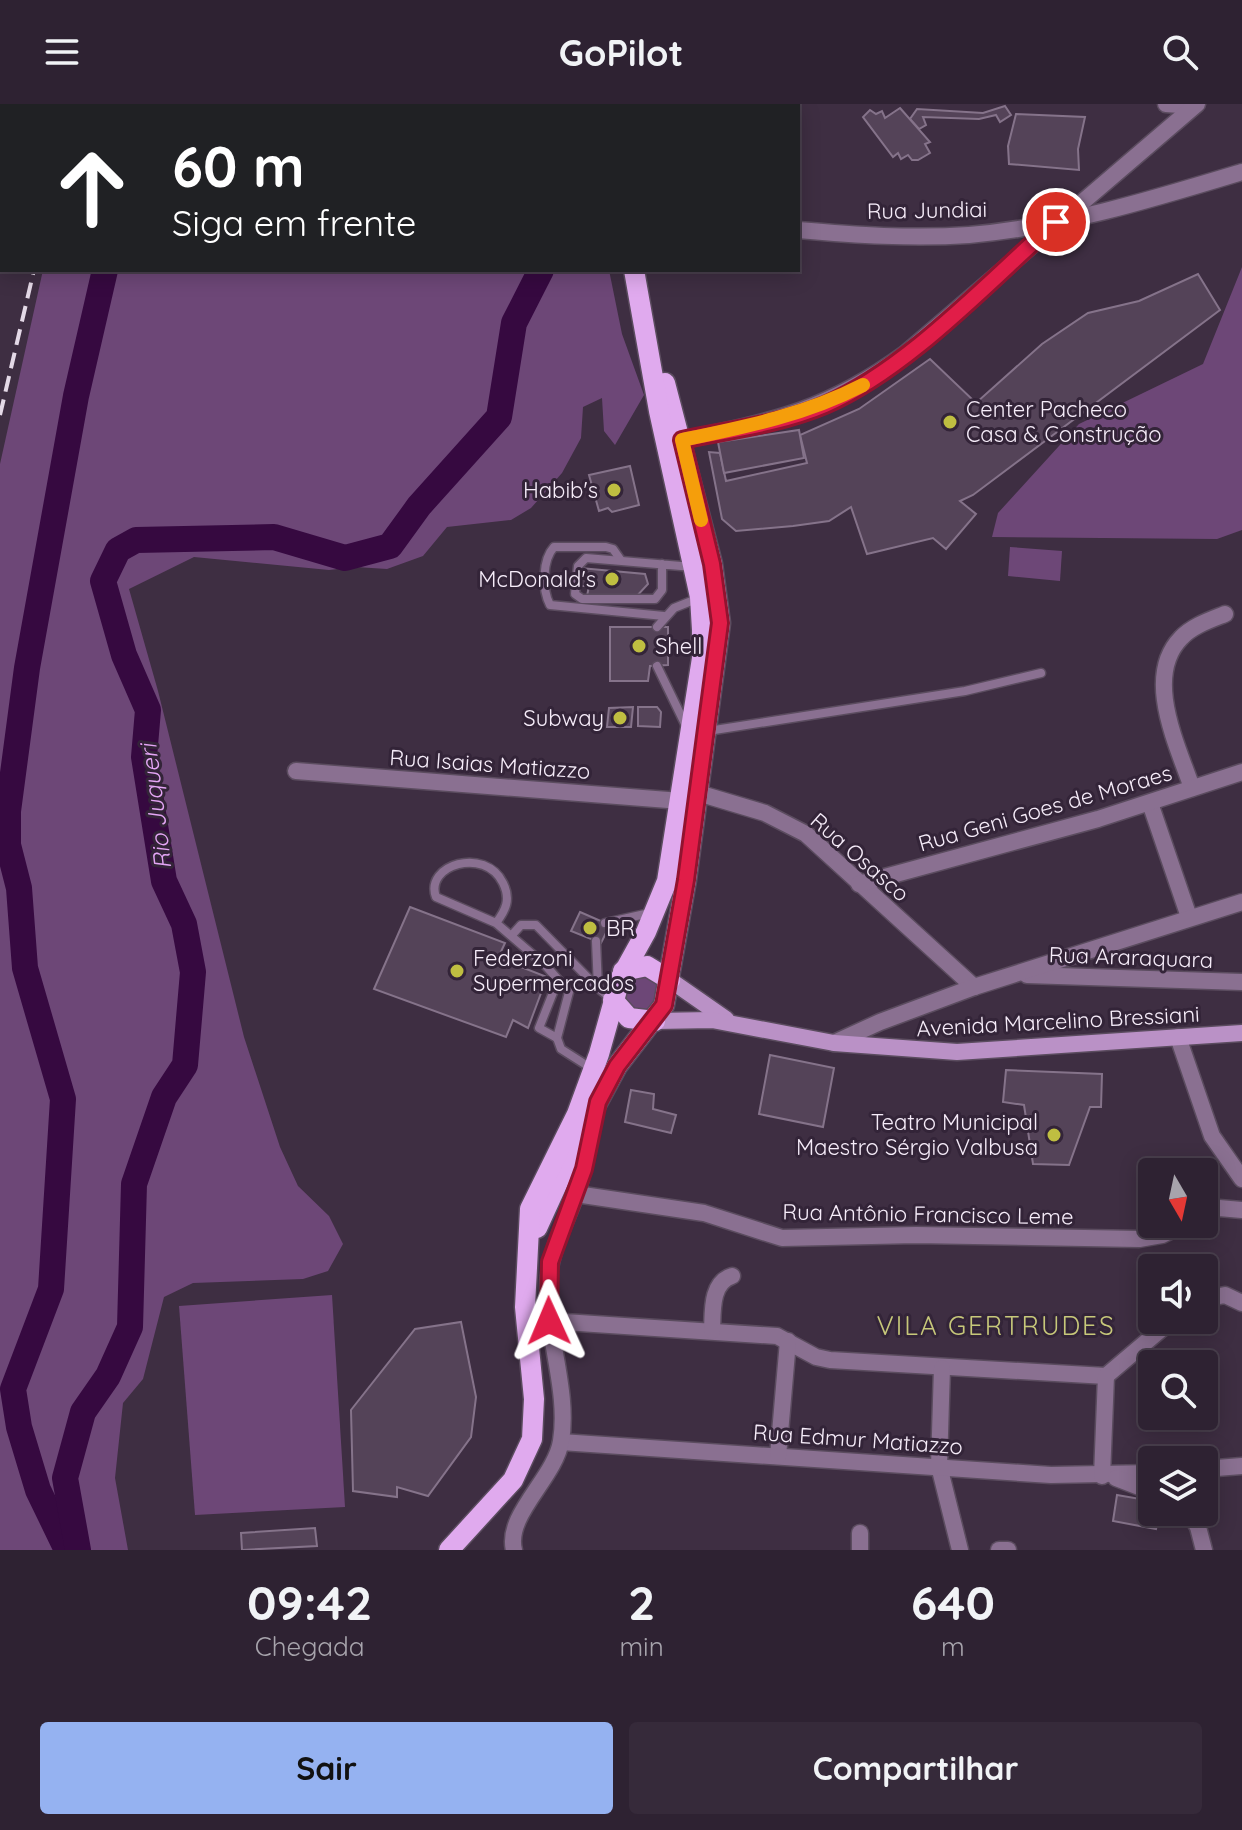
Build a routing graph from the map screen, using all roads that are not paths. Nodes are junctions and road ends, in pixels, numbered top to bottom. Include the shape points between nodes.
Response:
1 (1166, 104) edge
2 (1196, 105) edge
3 (1242, 172) edge
4 (1056, 222) junction
5 (800, 230) edge
6 (634, 272) edge
7 (648, 334) junction
8 (682, 440) junction
9 (620, 559) junction
10 (662, 564) junction
11 (694, 567) junction
12 (700, 597) junction
13 (1225, 614) dead end
14 (664, 616) junction
15 (657, 627) dead end
16 (657, 666) dead end
17 (1041, 673) dead end
18 (699, 733) junction
19 (296, 771) dead end
20 (1242, 772) edge
21 (1192, 788) junction
22 (690, 797) junction
23 (1150, 803) junction
24 (859, 884) junction
25 (1242, 902) edge
26 (655, 912) junction
27 (1189, 917) junction
28 (496, 923) junction
29 (605, 923) dead end
30 (512, 935) junction
31 (596, 941) dead end
32 (623, 971) junction
33 (1018, 975) junction
34 (558, 980) junction
35 (670, 980) junction
36 (1242, 982) edge
37 (974, 987) junction
38 (606, 994) junction
39 (901, 1015) junction
40 (655, 1021) junction
41 (734, 1024) junction
42 (1242, 1033) edge
43 (1178, 1037) junction
44 (557, 1038) junction
45 (834, 1043) junction
46 (879, 1049) junction
47 (594, 1070) junction
48 (598, 1102) junction
49 (1242, 1179) edge
50 (576, 1194) junction
51 (1218, 1208) edge
52 (1242, 1210) edge
53 (1145, 1238) edge
54 (527, 1250) junction
55 (732, 1276) dead end
56 (1218, 1296) edge
57 (1242, 1303) edge
58 (549, 1321) junction
59 (712, 1331) junction
60 (1154, 1334) edge
61 (788, 1341) junction
62 (942, 1368) junction
63 (1106, 1376) junction
64 (561, 1442) junction
65 (778, 1456) junction
66 (939, 1466) junction
67 (1242, 1466) edge
68 (1218, 1468) edge
69 (1138, 1474) edge
70 (1106, 1476) junction
71 (1138, 1487) edge
72 (1197, 1526) edge
73 (860, 1533) dead end
74 (449, 1550) edge
75 (514, 1550) edge
76 (860, 1550) edge
77 (960, 1550) edge
78 (999, 1550) edge
79 (1006, 1550) edge
80 (1204, 1550) edge

1 - 2 street
2 - 4 street
3 - 4 street, Rua Jundiai
4 - 5 street, Rua Jundiai via 918,237
4 - 8 street via 865,384 782,419
6 - 7 main road
7 - 8 main road
7 - 11 main road via 659,411
8 - 18 main road via 718,600 718,651
9 - 10 lane
9 - 10 lane via 581,561 577,596 655,599 661,594
9 - 14 lane via 606,547 554,547 545,562 550,605
10 - 11 lane
11 - 12 main road
12 - 14 lane
12 - 18 main road
13 - 21 street via 1181,638 1167,664 1167,714
14 - 15 lane
16 - 18 lane
17 - 18 lane via 965,691
18 - 22 main road
19 - 22 street, Rua Isaias Matiazzo
20 - 21 street, Rua Geni Goes de Moraes
21 - 23 street, Rua Geni Goes de Moraes
22 - 24 street, Rua Osasco via 765,813 806,834
22 - 26 main road
22 - 35 main road
23 - 24 street, Rua Geni Goes de Moraes
23 - 27 street
24 - 37 street, Rua Osasco
25 - 27 street
26 - 29 lane
26 - 32 main road
27 - 33 street
28 - 28 lane via 504,913 507,892 493,869 481,862 463,862 437,879 436,897
28 - 30 lane
30 - 34 lane
30 - 38 lane via 521,925 536,925
31 - 38 lane
32 - 35 main road via 647,966
32 - 38 main road
33 - 36 street, Rua Araraquara
33 - 37 street
34 - 44 lane via 570,997
34 - 44 lane via 539,1028
35 - 40 main road
35 - 41 street
37 - 39 street
38 - 40 main road via 629,1018
38 - 47 main road
39 - 45 street
39 - 46 street via 883,1034
40 - 41 street, Avenida Marcelino Bressiani
40 - 48 main road via 630,1049
41 - 45 street, Avenida Marcelino Bressiani
42 - 43 street, Avenida Marcelino Bressiani
43 - 46 street, Avenida Marcelino Bressiani via 957,1052
43 - 49 street via 1212,1136
44 - 47 lane via 561,1049
45 - 46 street, Avenida Marcelino Bressiani
47 - 54 main road via 530,1209
48 - 50 street
48 - 54 main road
50 - 53 street, Rua Antônio Francisco Leme via 704,1213 782,1238
50 - 58 street via 550,1262
51 - 52 street
54 - 74 main road via 532,1439 513,1480
55 - 59 street via 717,1289
56 - 57 street
58 - 59 street
58 - 64 street
59 - 61 street
60 - 63 street
61 - 62 street via 830,1360
61 - 65 street
62 - 63 street
62 - 66 street
63 - 70 street
64 - 65 street, Rua Edmur Matiazzo
64 - 75 street via 513,1529
65 - 66 street, Rua Edmur Matiazzo
66 - 70 street, Rua Edmur Matiazzo
66 - 77 street
67 - 68 street
69 - 70 street, Rua Edmur Matiazzo
70 - 71 street
72 - 80 street
73 - 76 street
78 - 79 street

